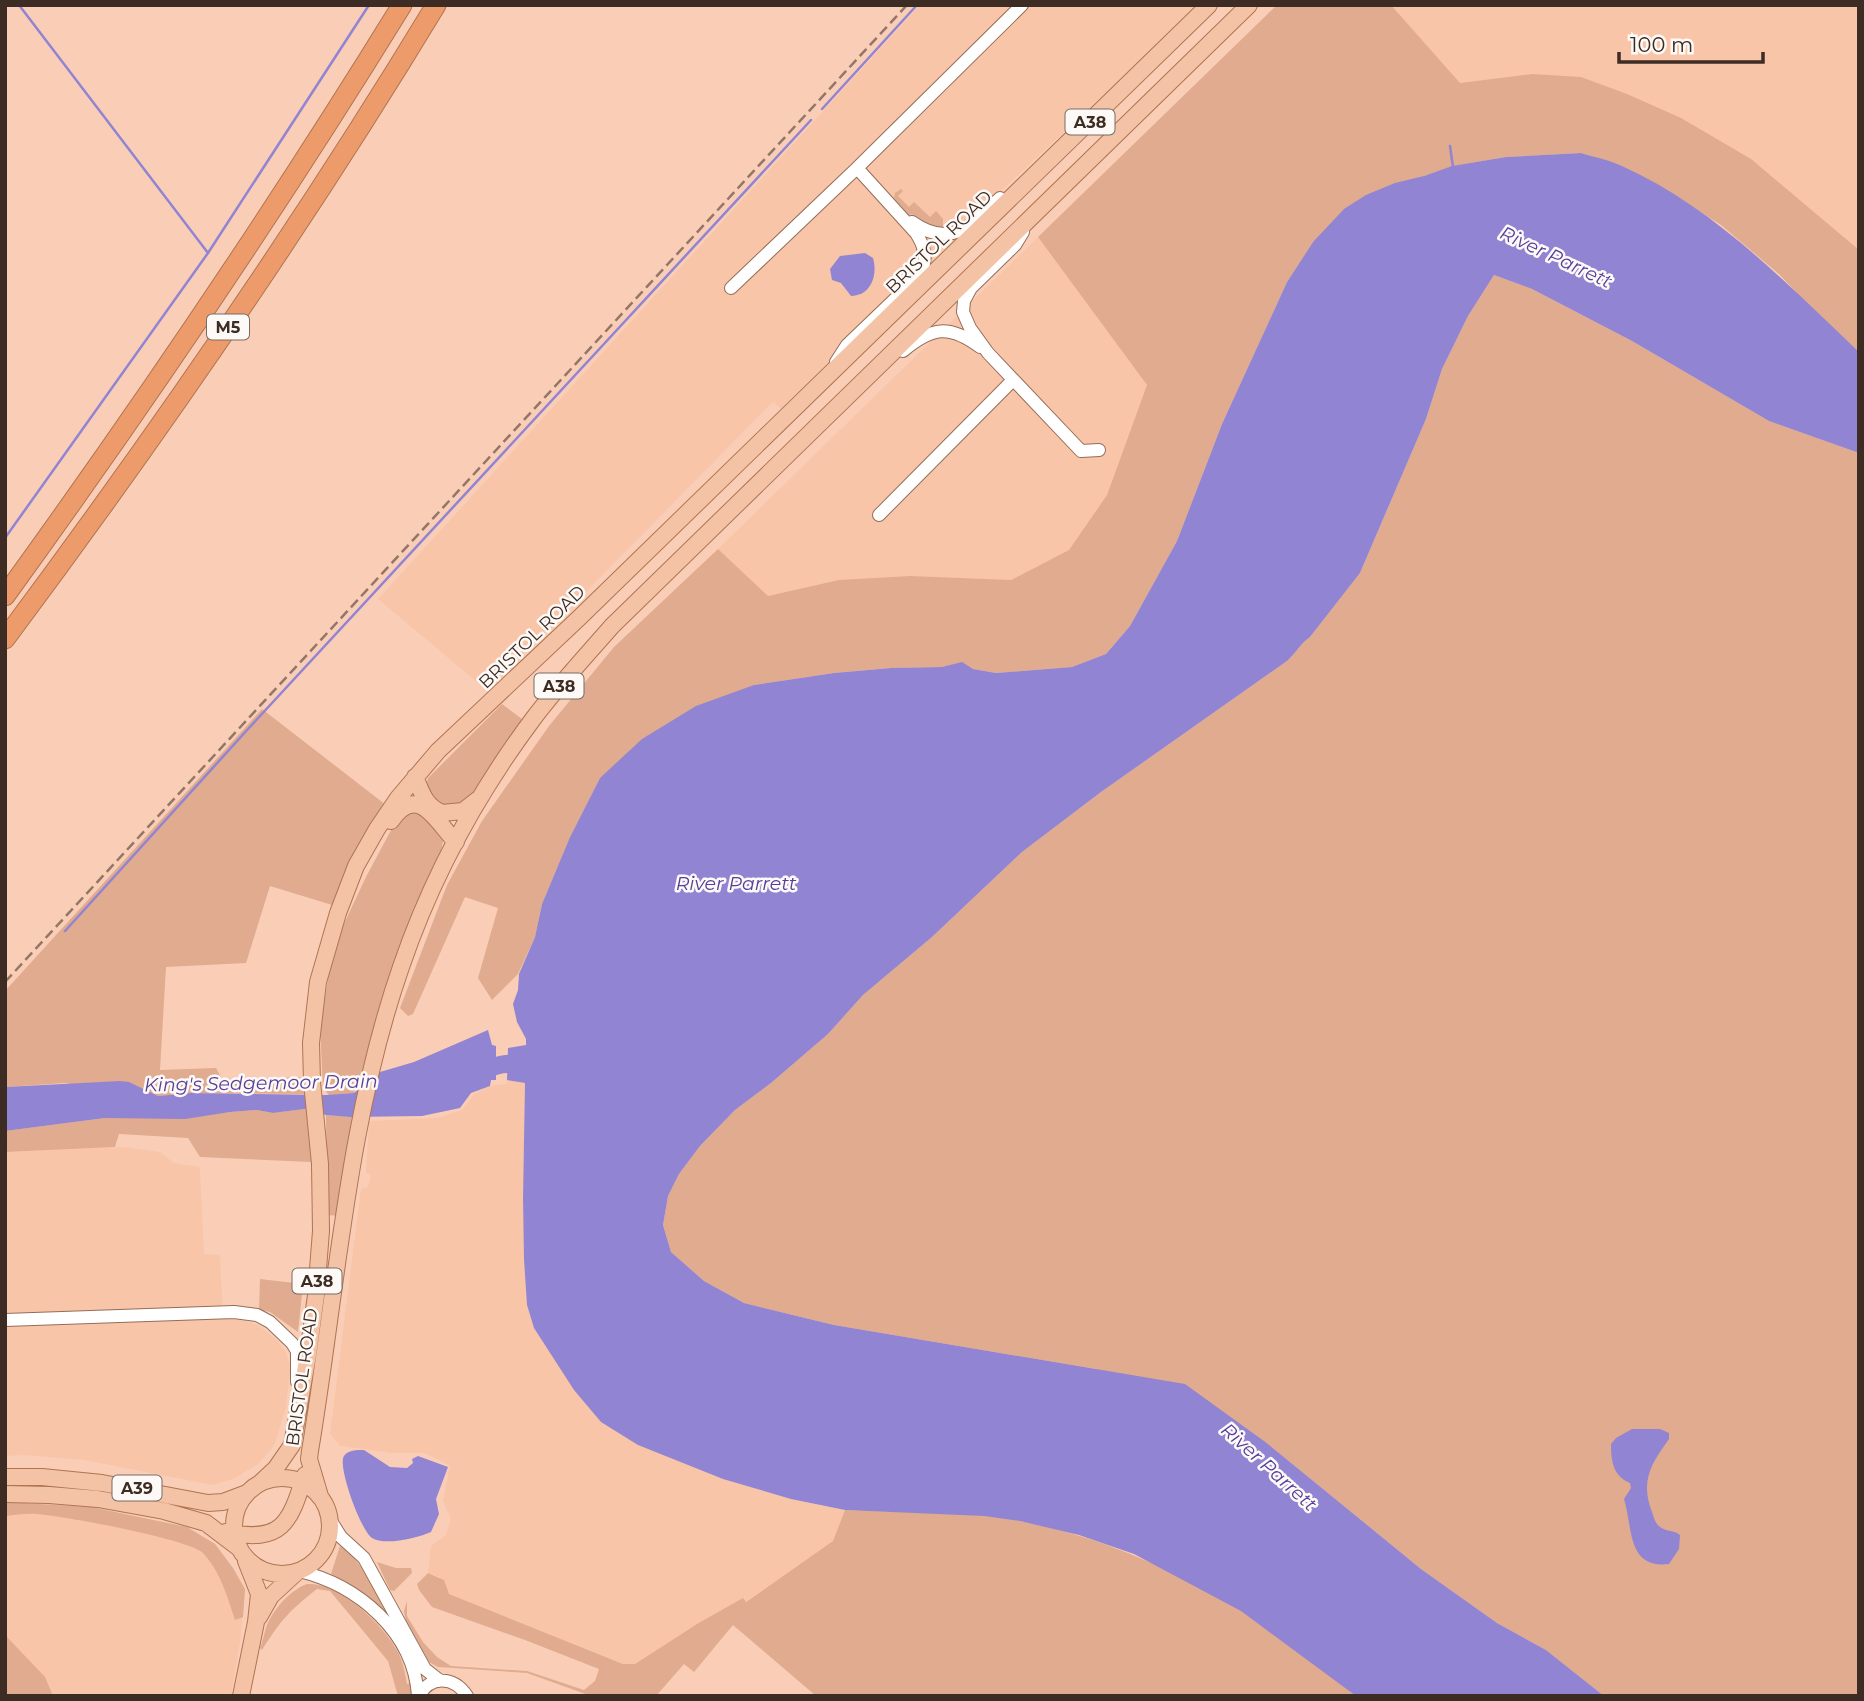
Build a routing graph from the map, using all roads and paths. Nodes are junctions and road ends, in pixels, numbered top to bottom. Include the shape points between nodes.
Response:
1 (402, 5) edge
2 (436, 5) edge
3 (1022, 5) edge
4 (1209, 5) edge
5 (1249, 5) edge
6 (1094, 118) junction
7 (857, 168) junction
8 (900, 213) junction
9 (1030, 220) junction
10 (731, 288) dead end
11 (988, 353) junction
12 (1013, 380) junction
13 (860, 384) junction
14 (820, 386) junction
15 (1099, 450) dead end
16 (879, 515) dead end
17 (5, 596) edge
18 (5, 639) edge
19 (415, 777) junction
20 (482, 796) junction
21 (456, 842) junction
22 (348, 886) junction
23 (5, 1321) edge
24 (296, 1428) junction
25 (309, 1459) junction
26 (5, 1477) edge
27 (302, 1482) junction
28 (260, 1483) junction
29 (247, 1493) junction
30 (5, 1494) edge
31 (320, 1496) junction
32 (329, 1518) junction
33 (239, 1545) junction
34 (298, 1571) junction
35 (257, 1622) junction
36 (439, 1680) junction
37 (241, 1696) edge
38 (418, 1696) edge
39 (467, 1696) edge

1 - 17 highway, M5 via 191,333
2 - 18 highway, M5 via 376,105 209,354
3 - 7 street
4 - 6 main road, BRISTOL ROAD / A38
5 - 9 main road, BRISTOL ROAD / A38
6 - 8 street via 966,228 937,235
6 - 14 main road, BRISTOL ROAD / A38
7 - 8 street
7 - 10 street
8 - 14 street via 922,242 924,266 847,345
9 - 11 street via 1015,245 971,288 964,301 965,321
9 - 13 main road, BRISTOL ROAD / A38
11 - 12 street
11 - 13 street via 956,333 932,332
12 - 15 street via 1081,451
12 - 16 street
13 - 20 main road, BRISTOL ROAD / A38 via 612,626 532,721
14 - 19 main road, BRISTOL ROAD / A38
19 - 20 main road via 426,802 442,813 463,811
19 - 22 main road, BRISTOL ROAD / A38 via 377,829
20 - 21 main road, BRISTOL ROAD / A38
21 - 22 main road via 426,808 407,805 399,809 361,873
21 - 25 main road, BRISTOL ROAD / A38 via 401,966 372,1065 359,1122
22 - 24 main road, BRISTOL ROAD / A38 via 326,947 311,1043 321,1231
23 - 24 street via 233,1312 257,1315 280,1330 297,1351
24 - 28 main road, BRISTOL ROAD / A38 via 284,1458
25 - 27 main road, A38
25 - 31 main road, BRISTOL ROAD / A38
26 - 29 main road, A39 via 102,1483 208,1503
27 - 28 main road via 278,1478
27 - 31 main road, A38
27 - 33 main road, A38 via 283,1525
28 - 29 main road, A38
29 - 33 main road via 236,1510
30 - 33 main road, A39 via 98,1499 184,1515
31 - 32 main road, A38
32 - 34 main road via 329,1537 321,1554
32 - 36 street via 359,1551 425,1670
33 - 34 main road via 250,1563 268,1572
33 - 35 main road via 259,1594
34 - 35 main road via 271,1596
34 - 38 street via 339,1584 384,1620 404,1647
35 - 37 main road
36 - 38 street
36 - 39 street via 456,1684

